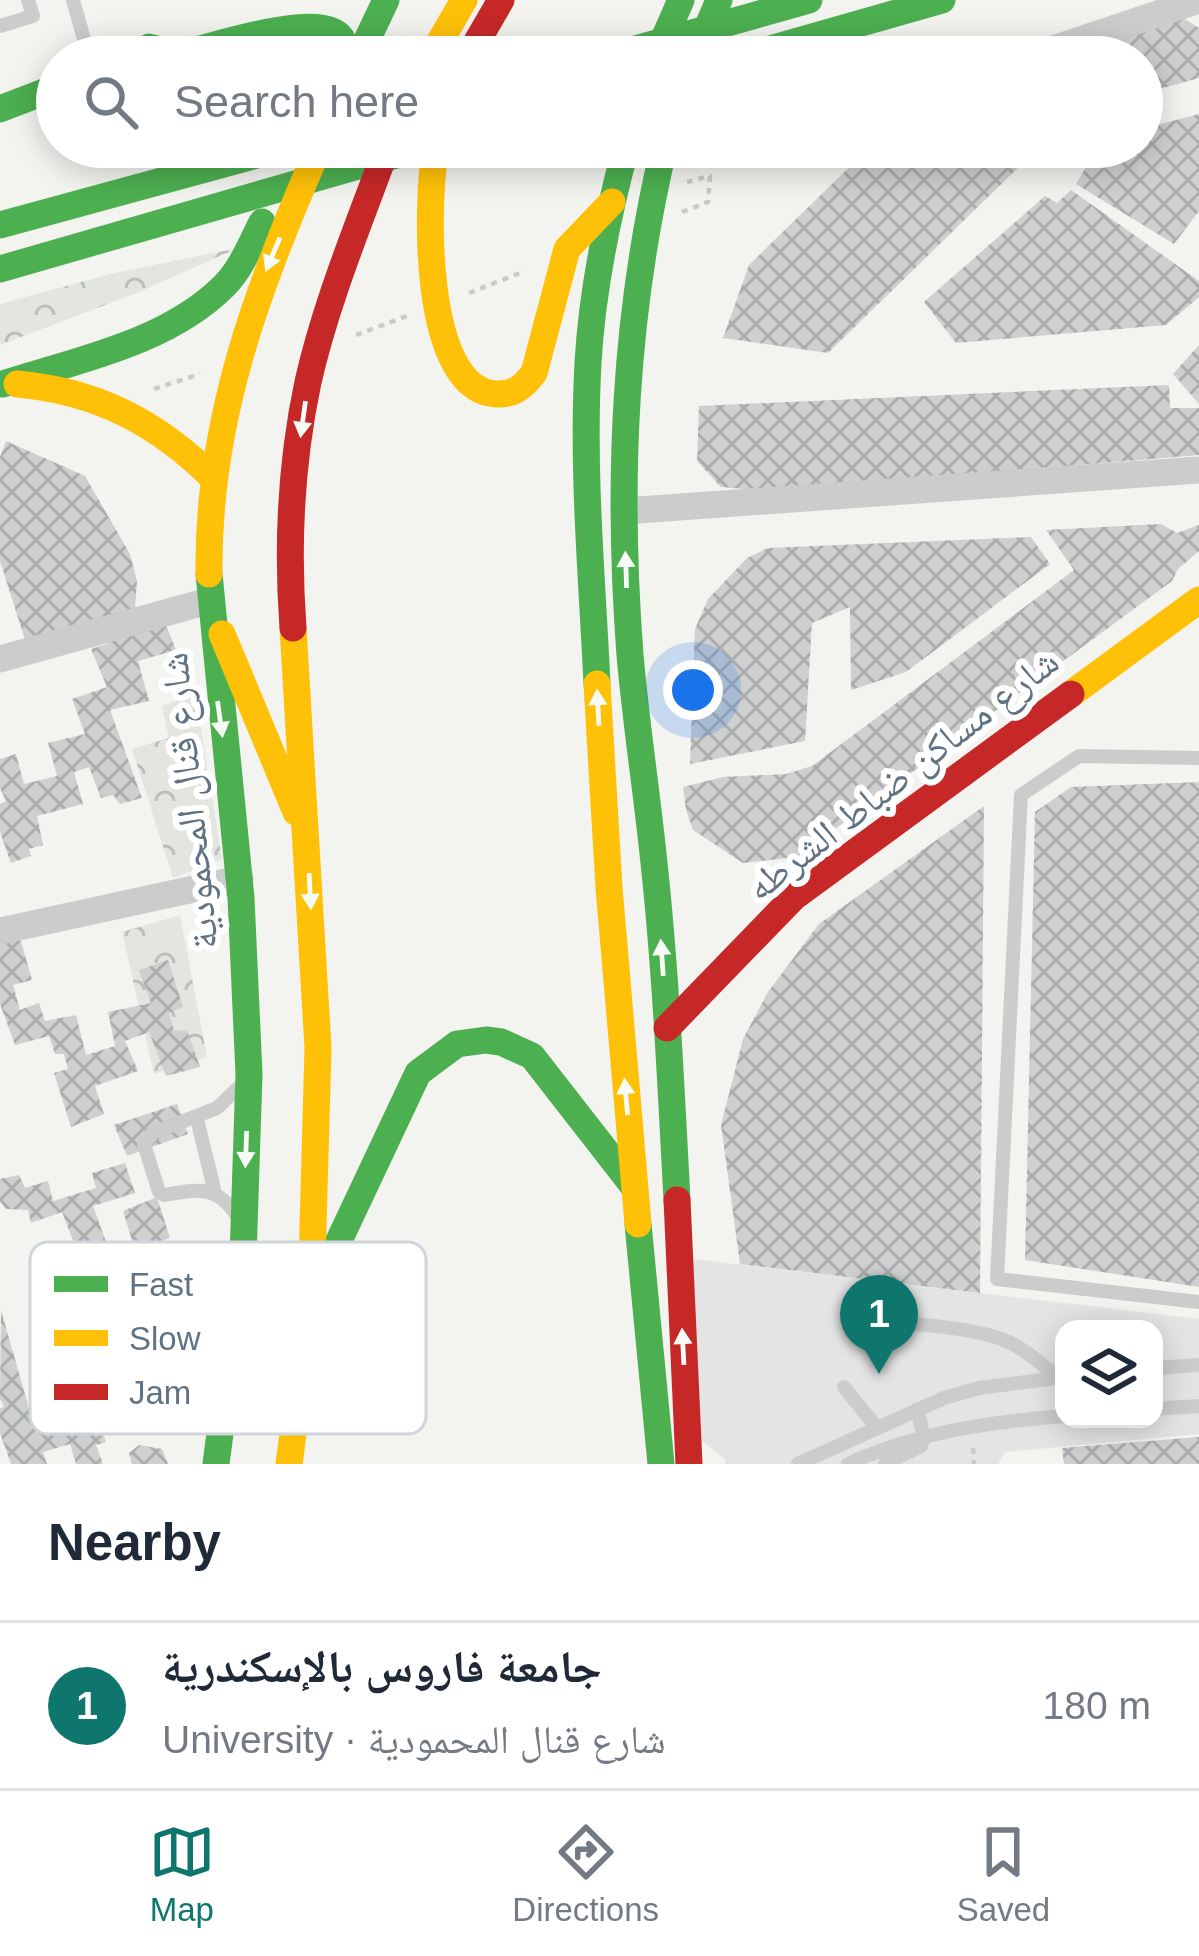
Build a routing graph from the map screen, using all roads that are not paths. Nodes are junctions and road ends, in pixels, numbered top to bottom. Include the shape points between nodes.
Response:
1 (28, 0) edge
2 (73, 0) edge
3 (353, 0) edge
4 (464, 0) edge
5 (501, 0) edge
6 (681, 0) edge
7 (719, 0) edge
8 (942, 0) edge
9 (799, 3) edge
10 (381, 9) edge
11 (1192, 9) edge
12 (214, 17) dead end
13 (0, 26) edge
14 (83, 36) edge
15 (173, 36) edge
16 (230, 36) edge
17 (344, 36) edge
18 (443, 36) edge
19 (480, 36) edge
20 (665, 36) edge
21 (682, 36) edge
22 (704, 36) edge
23 (817, 36) edge
24 (1100, 36) edge
25 (36, 95) edge
26 (0, 109) edge
27 (210, 168) edge
28 (288, 168) edge
29 (310, 168) edge
30 (350, 168) edge
31 (379, 168) edge
32 (433, 168) edge
33 (620, 168) edge
34 (659, 168) edge
35 (611, 202) junction
36 (0, 225) edge
37 (0, 269) edge
38 (2, 384) edge
39 (1199, 470) edge
40 (214, 479) junction
41 (624, 511) junction
42 (1199, 600) edge
43 (208, 601) junction
44 (0, 658) edge
45 (1199, 758) edge
46 (308, 839) junction
47 (241, 879) junction
48 (0, 931) edge
49 (667, 1028) junction
50 (249, 1076) junction
51 (197, 1119) junction
52 (634, 1187) junction
53 (215, 1193) junction
54 (243, 1234) junction
55 (243, 1242) edge
56 (312, 1242) edge
57 (338, 1242) edge
58 (1199, 1303) edge
59 (863, 1326) dead end
60 (1199, 1365) edge
61 (1163, 1367) edge
62 (1055, 1373) edge
63 (1055, 1378) edge
64 (844, 1387) dead end
65 (1199, 1406) edge
66 (917, 1408) junction
67 (1163, 1408) edge
68 (1055, 1417) edge
69 (877, 1428) junction
70 (217, 1434) edge
71 (293, 1434) edge
72 (924, 1437) junction
73 (908, 1459) edge
74 (216, 1464) edge
75 (289, 1464) edge
76 (661, 1464) edge
77 (689, 1464) edge
78 (798, 1464) edge
79 (848, 1464) edge
80 (885, 1464) edge

1 - 13 lane via 33,16
2 - 14 lane
3 - 10 main road
4 - 18 main road
5 - 19 main road
6 - 20 main road
7 - 22 main road
8 - 23 main road
9 - 21 main road
11 - 24 street
12 - 15 main road
16 - 17 main road via 309,12 325,14
25 - 26 main road
27 - 36 main road
28 - 38 main road via 240,266 204,304 145,335
29 -> 40 main road, شارع قنال المحمودية via 234,363
30 - 37 main road
31 -> 46 main road via 308,382 293,489 289,580
32 - 35 main road via 430,269 446,338 482,394 513,393 532,380 566,250
33 - 35 main road
34 - 41 main road via 629,320
52 -> 35 main road via 605,852 587,472 588,358
38 - 40 main road via 64,389 109,404 171,438
39 - 41 street
40 - 43 main road, شارع قنال المحمودية
49 -> 41 main road
42 - 49 main road, شارع مساكن ضباط الشرطه via 794,897
43 - 44 street
43 - 46 main road
43 -> 47 main road, شارع قنال المحمودية
45 - 58 lane via 1079,756 1021,794 998,1279
46 -> 56 main road via 317,1048
47 - 48 street
47 - 50 main road, شارع قنال المحمودية
77 -> 49 main road
50 - 51 lane
50 -> 54 main road, شارع قنال المحمودية
51 - 53 lane
51 - 53 lane via 153,1133 145,1151 159,1192
52 - 57 main road via 532,1056 493,1038 471,1039 418,1073
52 - 76 main road
53 - 54 lane
54 - 55 main road, شارع قنال المحمودية
59 - 62 lane via 892,1322 1003,1339
60 - 61 lane
63 - 66 lane via 979,1388
64 - 69 lane
65 - 67 lane
66 - 69 lane
66 - 72 lane
68 - 72 lane
69 - 78 lane
70 - 74 main road, شارع قنال المحمودية
71 - 75 main road
72 - 73 lane
72 - 79 lane
73 - 80 lane

